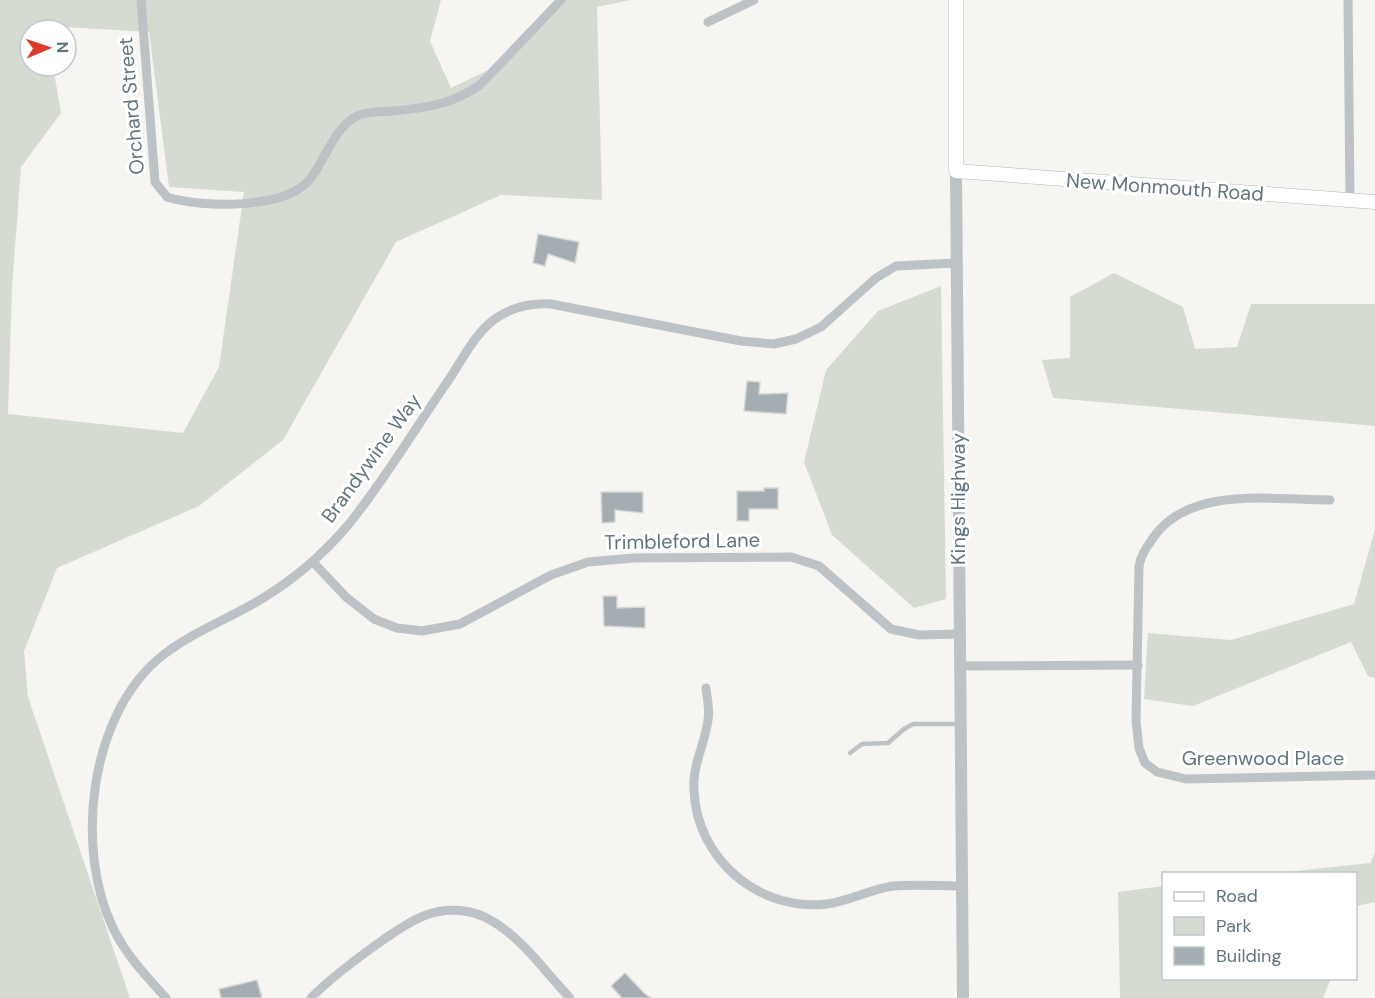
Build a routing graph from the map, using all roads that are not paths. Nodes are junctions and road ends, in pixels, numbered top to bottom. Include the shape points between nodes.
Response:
1 (141, 0) edge
2 (561, 0) edge
3 (754, 0) edge
4 (956, 0) edge
5 (1348, 0) edge
6 (708, 22) dead end
7 (956, 171) junction
8 (1350, 200) junction
9 (1375, 202) edge
10 (955, 263) junction
11 (1330, 500) dead end
12 (313, 562) junction
13 (958, 634) junction
14 (1138, 665) junction
15 (960, 666) junction
16 (706, 688) dead end
17 (960, 724) junction
18 (850, 753) dead end
19 (1375, 775) edge
20 (962, 886) junction
21 (166, 998) edge
22 (311, 998) edge
23 (570, 998) edge
24 (963, 998) edge

1 - 2 street, Orchard Street via 157,187 167,197 179,201 216,203 272,200 293,193 309,180 339,133 358,116 440,105 467,94
3 - 6 street
4 - 7 main road, Kings Highway
5 - 8 street
7 - 8 main road, New Monmouth Road
7 - 10 street, Kings Highway
8 - 9 main road, New Monmouth Road
10 - 12 street, Brandywine Way via 896,266 876,278 821,327 774,344 551,304 532,304 506,312 481,332 359,510
10 - 13 street, Kings Highway
11 - 14 street, Greenwood Place via 1212,501 1186,509 1165,524 1139,561
12 - 13 street, Trimbleford Lane via 346,597 374,619 397,628 422,631 460,624 551,575 588,562 791,557 819,566 891,629 919,635
12 - 21 street, Brandywine Way via 256,602 174,647 158,660 126,701 109,737 93,807 97,885 120,941 141,972
13 - 15 street, Kings Highway
14 - 15 street
14 - 19 street, Greenwood Place via 1139,748 1145,763 1157,772 1186,779
15 - 17 street, Kings Highway
16 - 20 street via 708,719 695,768 695,806 710,847 747,886 776,899 812,905 892,886
17 - 18 lane via 914,724 888,743 862,744
17 - 20 street, Kings Highway
20 - 24 street, Kings Highway
22 - 23 street via 416,919 453,910 482,916 504,929

